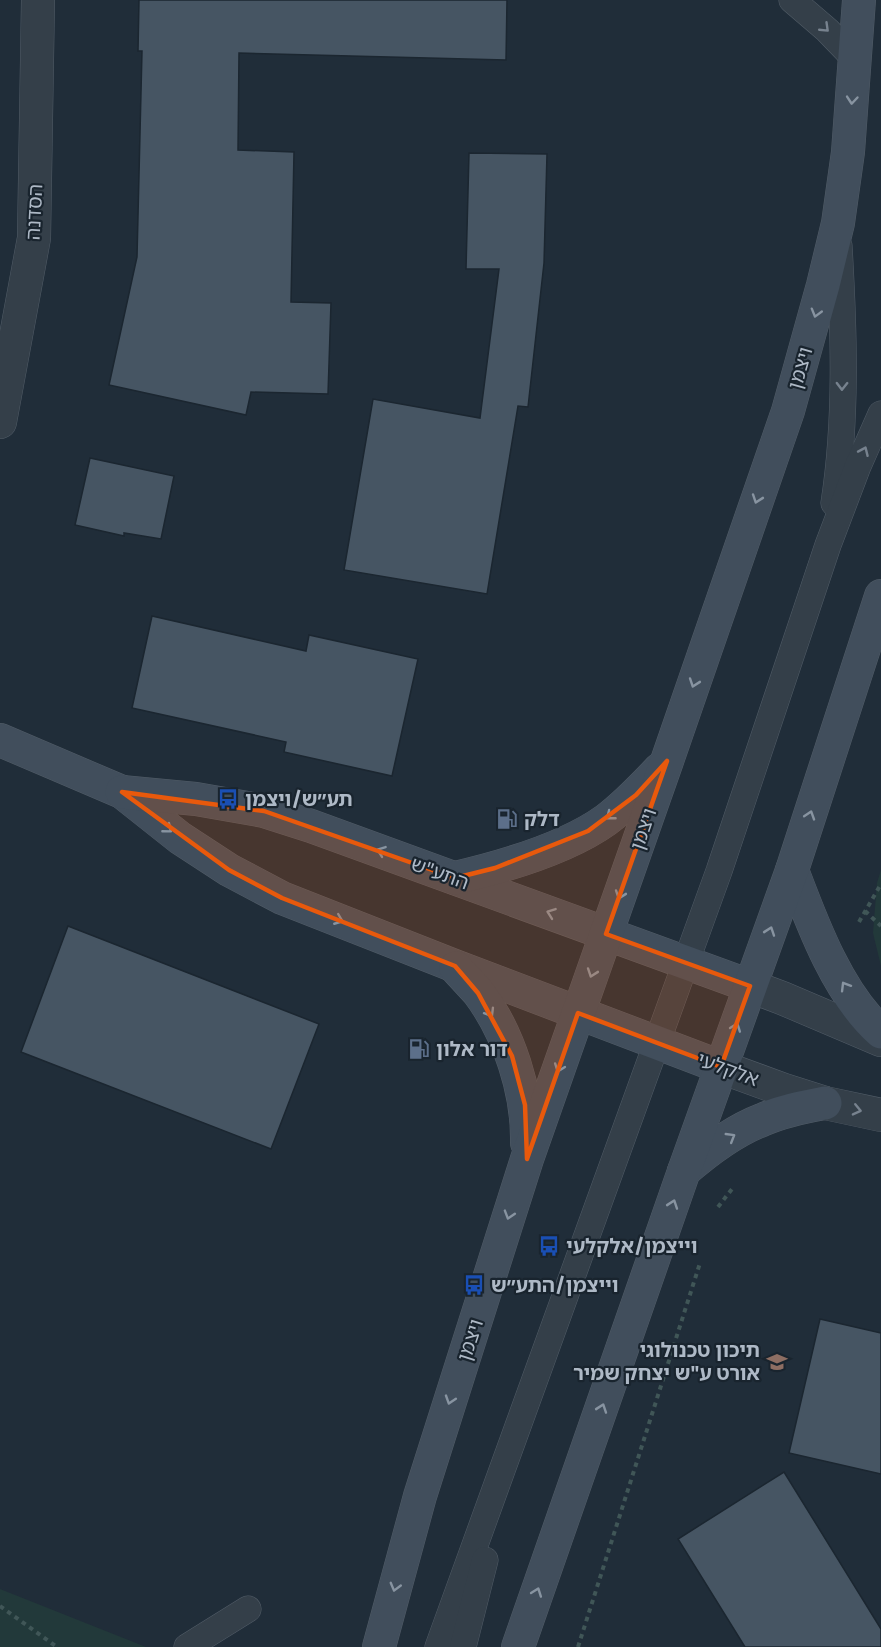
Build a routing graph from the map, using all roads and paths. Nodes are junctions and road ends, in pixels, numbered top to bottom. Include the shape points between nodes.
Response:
1 (38, 0) edge
2 (792, 0) edge
3 (859, 0) edge
4 (855, 59) junction
5 (838, 223) junction
6 (881, 414) edge
7 (0, 422) edge
8 (828, 545) junction
9 (881, 596) edge
10 (0, 740) edge
11 (667, 761) junction
12 (122, 792) junction
13 (792, 870) junction
14 (455, 878) junction
15 (881, 884) edge
16 (865, 911) junction
17 (881, 926) edge
18 (606, 934) junction
19 (827, 954) junction
20 (686, 962) junction
21 (455, 966) junction
22 (750, 986) junction
23 (578, 1013) junction
24 (881, 1032) edge
25 (881, 1040) edge
26 (657, 1043) junction
27 (721, 1067) junction
28 (825, 1103) junction
29 (881, 1116) edge
30 (526, 1159) junction
31 (684, 1171) junction
32 (738, 1184) dead end
33 (718, 1208) dead end
34 (700, 1263) dead end
35 (526, 1402) junction
36 (0, 1606) edge
37 (248, 1609) dead end
38 (57, 1647) edge
39 (187, 1647) edge
40 (379, 1647) edge
41 (438, 1647) edge
42 (464, 1647) edge
43 (518, 1647) edge
44 (578, 1647) edge

1 - 7 street, הסדנה via 34,238
2 -> 4 lane
3 - 4 main road, ויצמן
4 -> 5 main road, ויצמן
5 -> 8 lane via 843,393
5 -> 11 main road, ויצמן via 788,411
8 -> 6 lane
8 - 20 lane
13 -> 9 main road
10 - 12 main road, התע"ש
11 -> 14 main road via 636,795 588,831 495,868
11 -> 18 main road, ויצמן
14 -> 12 main road, התע"ש via 264,811
12 -> 21 main road, התע"ש via 180,838 282,898
13 - 19 main road
22 -> 13 main road
18 -> 14 main road, התע"ש
15 - 16 path
16 - 17 path
16 - 19 path via 848,943
18 - 20 main road, התע"ש
18 -> 23 main road, ויצמן
24 -> 19 main road via 847,990
20 - 22 main road, התע"ש
20 - 26 lane
21 - 23 main road, התע"ש
21 -> 30 main road via 478,993 512,1056 525,1105
22 - 25 street
27 -> 22 main road
23 - 26 main road, אלקלעי
23 -> 30 main road, ויצמן
26 - 27 main road, אלקלעי
26 - 35 lane
27 - 28 street, אלקלעי
27 - 31 main road
28 -> 29 street, אלקלעי
31 -> 28 main road via 760,1120
30 -> 40 main road, ויצמן via 420,1496
43 -> 31 main road
32 - 33 path
34 - 44 path
35 - 41 lane
35 - 42 lane
36 - 38 path
37 - 39 lane

